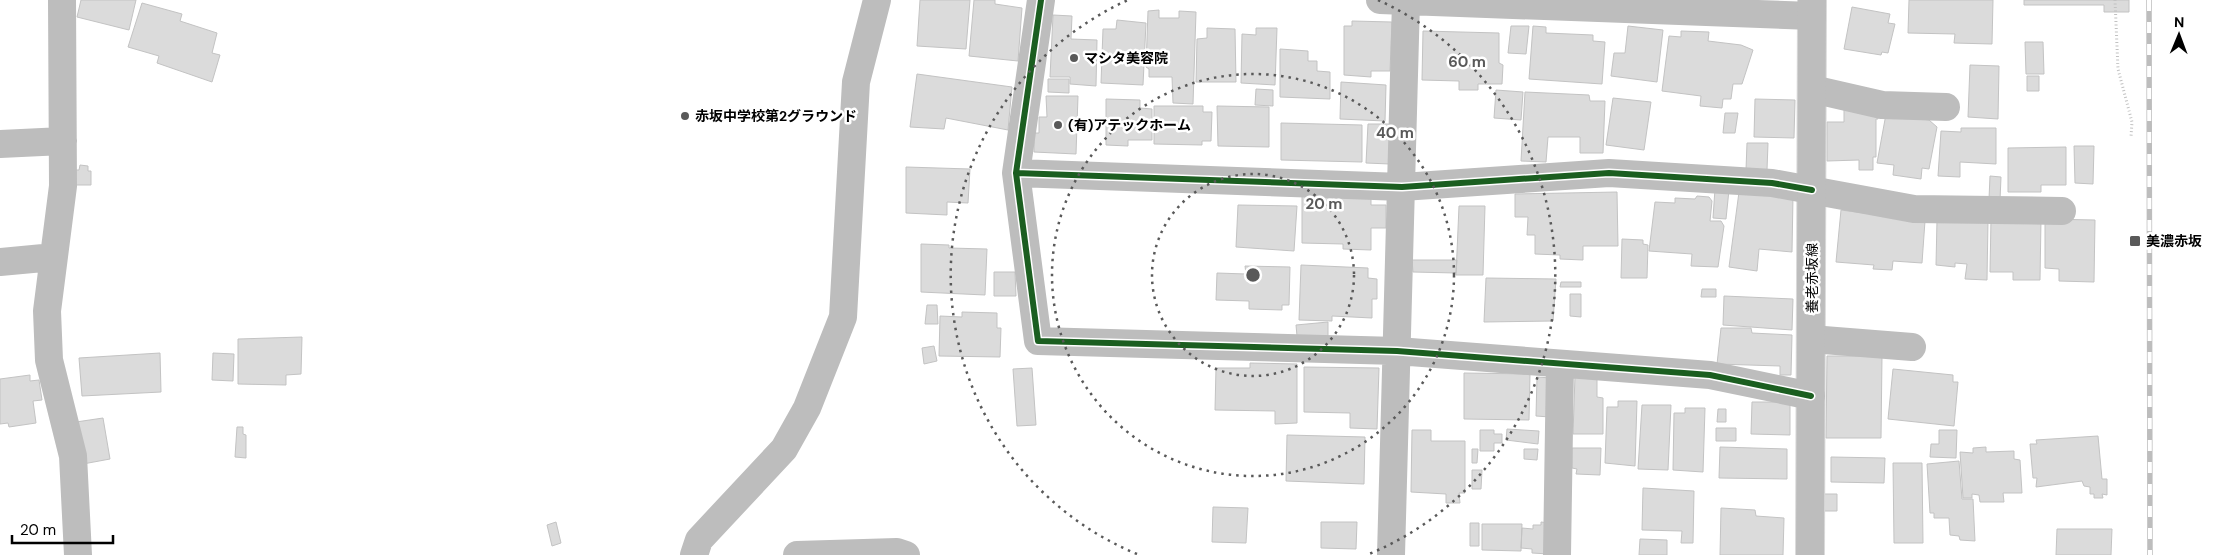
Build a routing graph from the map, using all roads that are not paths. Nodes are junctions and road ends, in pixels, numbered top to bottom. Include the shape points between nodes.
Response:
1 (62, 0) edge
2 (877, 0) edge
3 (1042, 0) edge
4 (1380, 0) edge
5 (1406, 1) junction
6 (1812, 8) edge
7 (1812, 89) junction
8 (1946, 108) dead end
9 (63, 141) junction
10 (0, 144) edge
11 (1016, 173) junction
12 (1402, 187) junction
13 (1812, 190) junction
14 (2062, 211) dead end
15 (54, 256) junction
16 (0, 262) edge
17 (1811, 339) junction
18 (1912, 347) dead end
19 (1397, 352) junction
20 (1560, 364) junction
21 (1811, 396) junction
22 (78, 555) edge
23 (694, 555) edge
24 (797, 555) edge
25 (906, 555) edge
26 (1391, 555) edge
27 (1557, 555) edge
28 (1810, 555) edge

1 - 9 street
2 - 23 street via 856,82 843,317 807,408 784,449 699,540
3 - 11 street
4 - 5 street
5 - 6 street
5 - 12 street
6 - 7 street, 養老赤坂線
7 - 8 street via 1882,105
7 - 13 street, 養老赤坂線
9 - 10 street
9 - 15 street via 63,186
11 - 12 street
11 - 19 street via 1038,341
12 - 13 street via 1609,172 1772,183
12 - 19 street
13 - 14 street via 1914,209
13 - 17 street, 養老赤坂線
15 - 16 street
15 - 22 street via 47,311 49,360 73,456
17 - 18 street
17 - 21 street, 養老赤坂線
19 - 20 street
19 - 26 street
20 - 21 street via 1710,375
20 - 27 street
21 - 28 street, 養老赤坂線
24 - 25 street via 897,552

